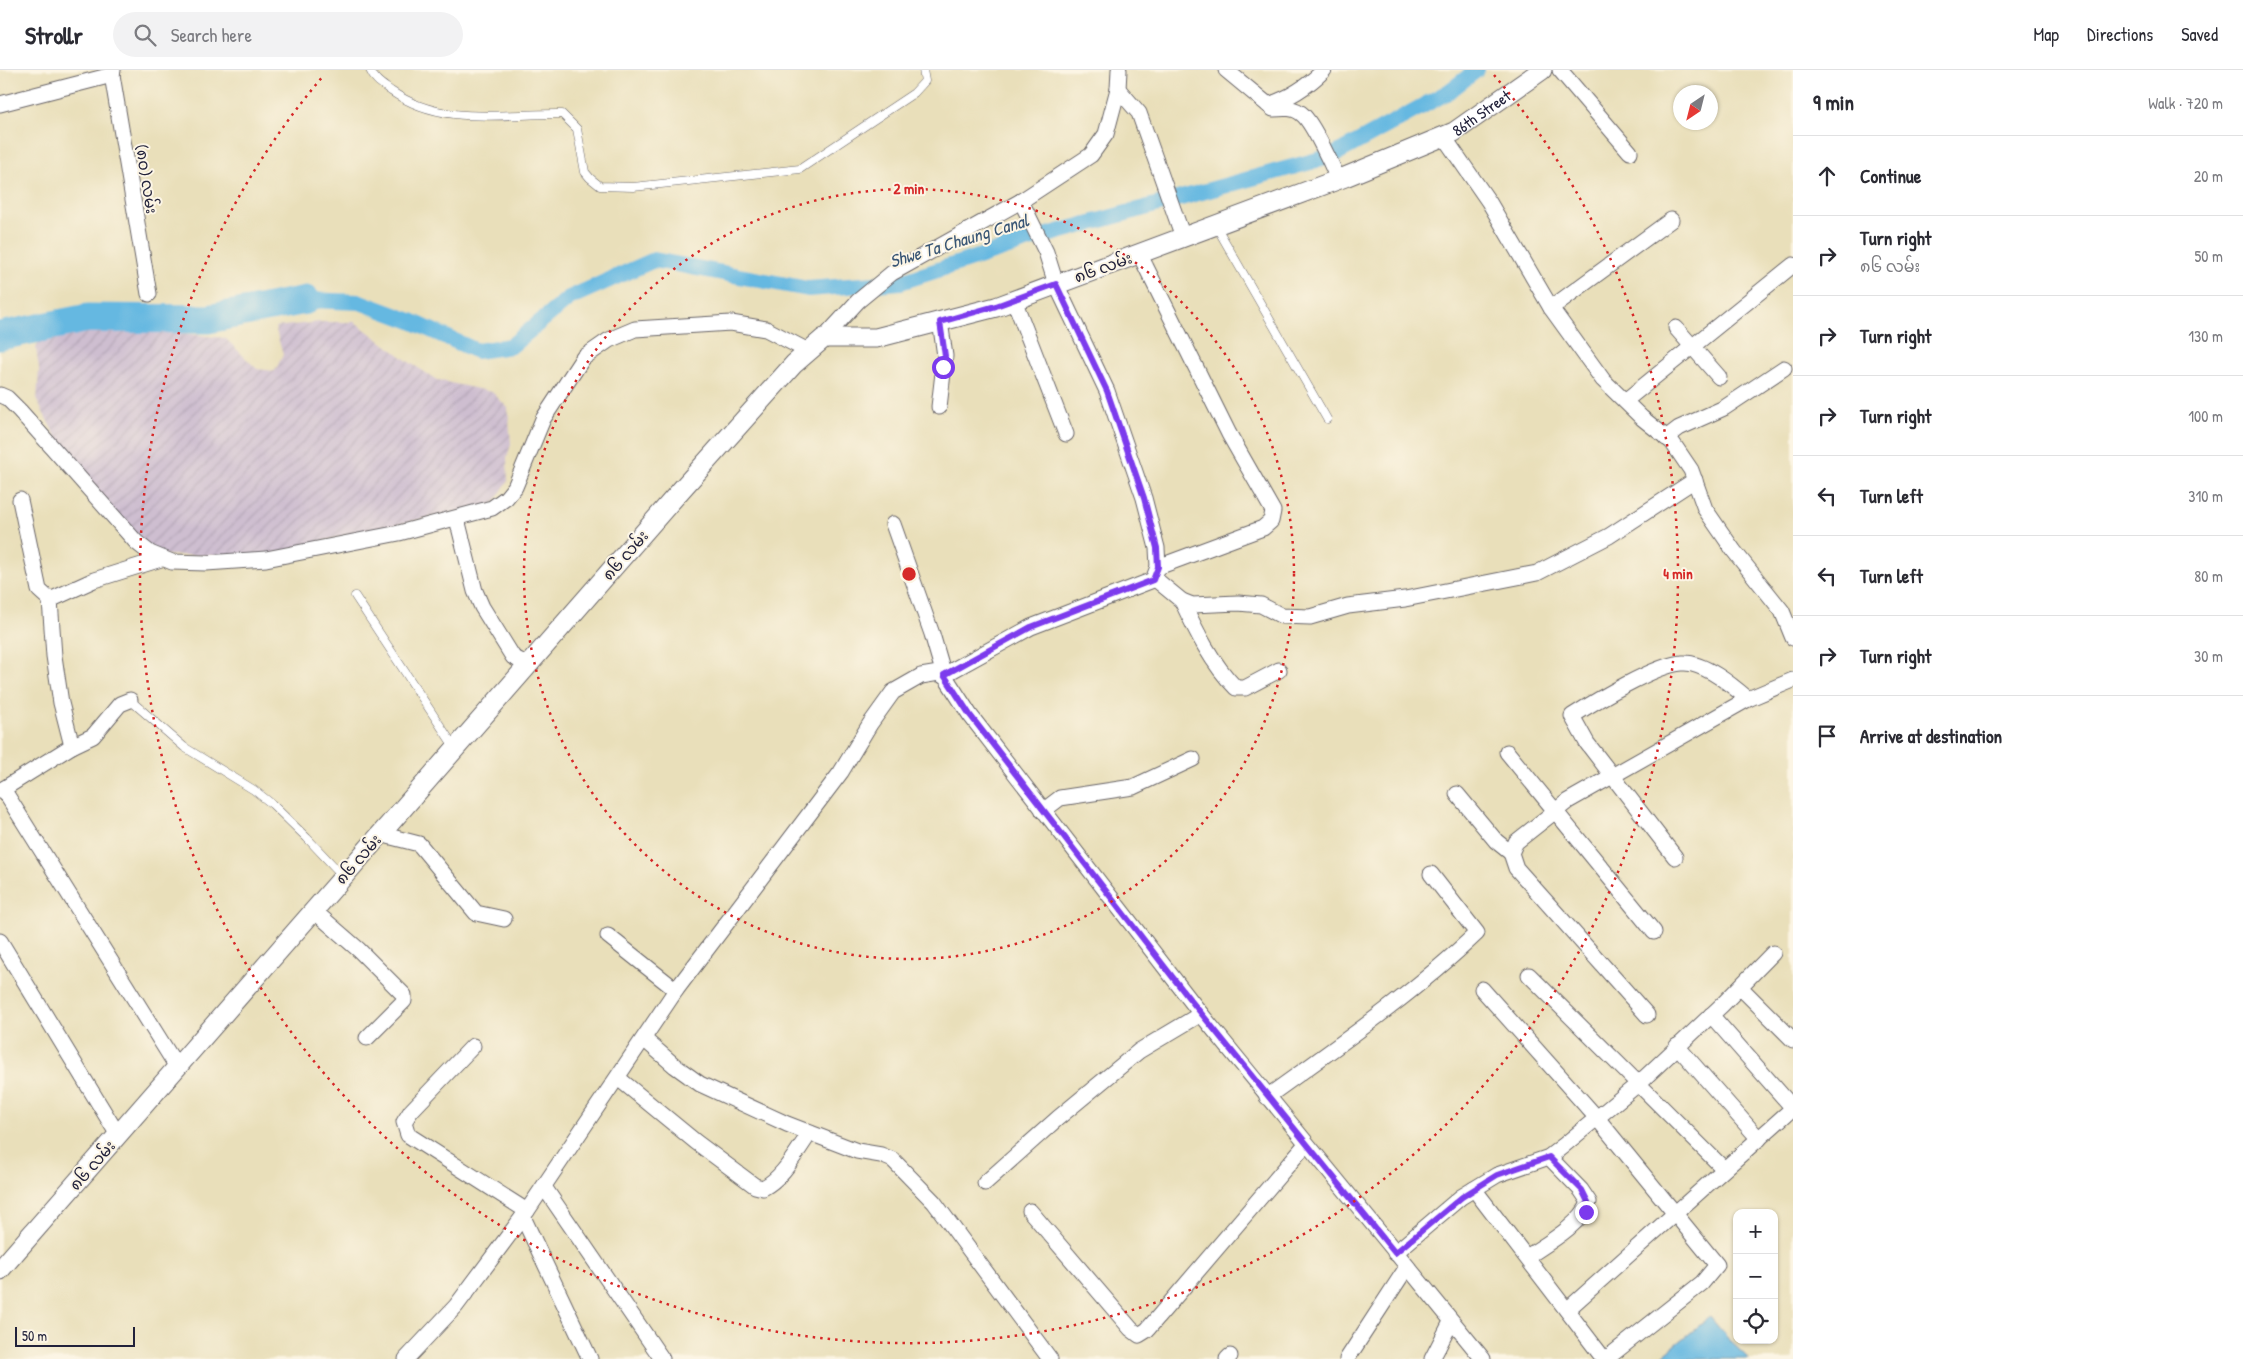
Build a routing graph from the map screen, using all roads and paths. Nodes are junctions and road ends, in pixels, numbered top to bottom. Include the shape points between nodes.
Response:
1 (370, 70) edge
2 (923, 70) edge
3 (1119, 70) edge
4 (1226, 70) edge
5 (1324, 70) edge
6 (1542, 70) edge
7 (1560, 70) edge
8 (113, 72) edge
9 (1118, 89) junction
10 (0, 104) edge
11 (1267, 106) junction
12 (1444, 137) junction
13 (1630, 152) dead end
14 (1336, 173) junction
15 (1021, 201) junction
16 (1671, 220) dead end
17 (1215, 225) junction
18 (1181, 229) junction
19 (1139, 254) junction
20 (1793, 265) edge
21 (1056, 284) junction
22 (149, 294) dead end
23 (1014, 300) junction
24 (1551, 308) junction
25 (940, 322) junction
26 (1676, 328) dead end
27 (824, 338) junction
28 (1692, 347) junction
29 (808, 352) junction
30 (1784, 368) dead end
31 (1720, 377) dead end
32 (0, 395) edge
33 (1625, 401) junction
34 (938, 407) dead end
35 (1327, 419) dead end
36 (1066, 434) dead end
37 (1666, 438) junction
38 (1694, 480) junction
39 (20, 500) dead end
40 (457, 519) junction
41 (893, 524) dead end
42 (161, 559) junction
43 (1156, 572) junction
44 (355, 596) dead end
45 (50, 600) junction
46 (1182, 601) junction
47 (1793, 638) edge
48 (528, 665) junction
49 (1280, 670) dead end
50 (944, 675) junction
51 (1793, 680) edge
52 (1748, 699) junction
53 (130, 700) joint
54 (72, 746) junction
55 (455, 748) junction
56 (1507, 752) dead end
57 (1193, 759) dead end
58 (1612, 776) junction
59 (1, 790) edge
60 (1457, 794) dead end
61 (1043, 810) junction
62 (1554, 812) junction
63 (380, 834) junction
64 (1511, 853) junction
65 (1676, 857) dead end
66 (1431, 874) dead end
67 (343, 876) junction
68 (313, 910) junction
69 (504, 918) dead end
70 (1654, 932) dead end
71 (608, 936) dead end
72 (0, 941) edge
73 (1773, 952) dead end
74 (1529, 975) dead end
75 (1740, 987) junction
76 (1482, 989) dead end
77 (676, 990) junction
78 (1201, 1014) junction
79 (1647, 1015) dead end
80 (1711, 1015) junction
81 (367, 1038) dead end
82 (644, 1039) junction
83 (1793, 1040) edge
84 (473, 1046) dead end
85 (1677, 1046) junction
86 (176, 1067) junction
87 (618, 1078) junction
88 (1638, 1084) junction
89 (1267, 1096) junction
90 (1793, 1108) edge
91 (1597, 1118) junction
92 (810, 1133) junction
93 (118, 1135) junction
94 (1760, 1139) junction
95 (1306, 1144) junction
96 (1549, 1157) junction
97 (1724, 1169) junction
98 (985, 1182) dead end
99 (544, 1187) junction
100 (1474, 1189) junction
101 (1030, 1211) dead end
102 (525, 1214) junction
103 (1675, 1214) junction
104 (1395, 1253) junction
105 (1527, 1257) junction
106 (1407, 1267) junction
107 (0, 1270) edge
108 (1567, 1310) junction
109 (1451, 1322) junction
110 (406, 1359) edge
111 (590, 1359) edge
112 (662, 1359) edge
113 (1050, 1359) edge
114 (1347, 1359) edge
115 (1432, 1359) edge
116 (1483, 1359) edge
117 (1605, 1359) edge

1 - 2 lane via 373,77 402,98 457,116 562,114 577,129 585,172 590,178 600,186 632,187 800,169 914,94 924,82
3 - 9 street
4 - 11 street
5 - 11 street via 1296,93
6 - 12 street, 86th Street
7 - 13 street
8 - 10 street
8 - 22 street, (၈၀) လမ်း
9 - 15 street via 1106,134 1091,155
9 - 18 street via 1139,113
11 - 14 street via 1288,108 1304,116
12 - 14 street, ၈၆ လမ်း
12 - 24 street via 1489,202
14 - 17 street, ၈၆ လမ်း
15 - 21 street via 1046,252
15 - 27 street via 892,274 858,301
16 - 24 street
17 - 18 street, ၈၆ လမ်း
17 - 35 lane
18 - 19 street, ၈၆ လမ်း
19 - 21 street, ၈၆ လမ်း
19 - 43 street via 1229,434 1273,511 1271,520 1263,528
20 - 28 street
21 - 23 street, ၈၆ လမ်း
21 - 43 street via 1107,391 1144,498 1157,548
23 - 25 street, ၈၆ လမ်း
23 - 36 street
24 - 33 street via 1604,380
25 - 27 street, ၈၆ လမ်း via 876,338
25 - 34 street via 945,356
26 - 28 street
27 - 29 street, ၈၆ လမ်း
28 - 31 street
28 - 33 street
29 - 40 street via 766,329 731,323 635,329 609,340 583,358 559,393 543,419 521,476 506,498 492,508
29 - 48 street, ၈၆ လမ်း
30 - 37 street via 1724,408 1679,428
32 - 42 street via 20,411 136,542
33 - 37 street
37 - 38 street via 1686,463
38 - 46 street via 1609,536 1537,573 1405,599 1348,606 1310,617 1282,616 1260,605 1192,605
38 - 47 street via 1705,509 1782,612
39 - 45 street via 38,590
40 - 42 street via 266,559 206,563
40 - 48 street via 482,607 513,657
41 - 50 street
42 - 45 street via 94,580
43 - 46 street
43 - 50 street via 1153,580 1031,627
44 - 55 lane
45 - 54 street via 61,704
46 - 49 street via 1196,630 1236,688 1245,688
48 - 55 street, ၈၆ လမ်း
50 - 61 street via 970,715
50 - 77 street via 921,676 893,692 831,785
51 - 52 street
52 - 58 street
52 - 58 street via 1701,667 1682,662 1597,699 1572,716
53 - 54 street via 120,704 92,736
53 - 67 lane via 184,747 272,804
54 - 59 street
55 - 63 street, ၈၆ လမ်း
56 - 62 street
57 - 61 street via 1133,787 1060,798
58 - 62 street
58 - 65 street
59 - 86 street
60 - 64 street via 1496,841
61 - 78 street
62 - 64 street via 1516,842
62 - 70 street
63 - 67 street, ၈၆ လမ်း
63 - 69 street via 418,844 476,913
64 - 79 street via 1516,868
66 - 89 street via 1477,933 1447,962 1362,1028
67 - 68 street, ၈၆ လမ်း
68 - 81 street via 404,995 404,1001
68 - 86 street, ၈၆ လမ်း
71 - 77 street
72 - 93 street
73 - 75 street
74 - 88 street
75 - 80 street
75 - 83 street
76 - 91 street
77 - 82 street
78 - 89 street
78 - 98 street via 1139,1051
80 - 85 street
80 - 90 street
82 - 87 street
82 - 92 street via 700,1084
84 - 102 street via 411,1111 404,1122 408,1135
85 - 88 street
85 - 94 street
86 - 93 street, ၈၆ လမ်း
87 - 92 street via 755,1186 763,1188 770,1185 782,1174
87 - 99 street
88 - 91 street
88 - 97 street
89 - 95 street
90 - 94 street
91 - 96 street
91 - 103 street
92 - 113 street via 857,1151 893,1160 934,1202
93 - 107 street, ၈၆ လမ်း
94 - 97 street
95 - 101 street via 1148,1330 1139,1335
95 - 104 street
96 - 100 street via 1497,1175
96 - 105 street via 1582,1190 1588,1202 1586,1212
97 - 103 street
99 - 102 street
99 - 112 street
100 - 104 street
100 - 105 street
102 - 110 street via 456,1306
102 - 111 street
103 - 108 street
103 - 117 street via 1717,1264 1702,1284
104 - 106 street
105 - 108 street
106 - 109 street
106 - 114 street
108 - 117 street
109 - 115 street
109 - 116 street

